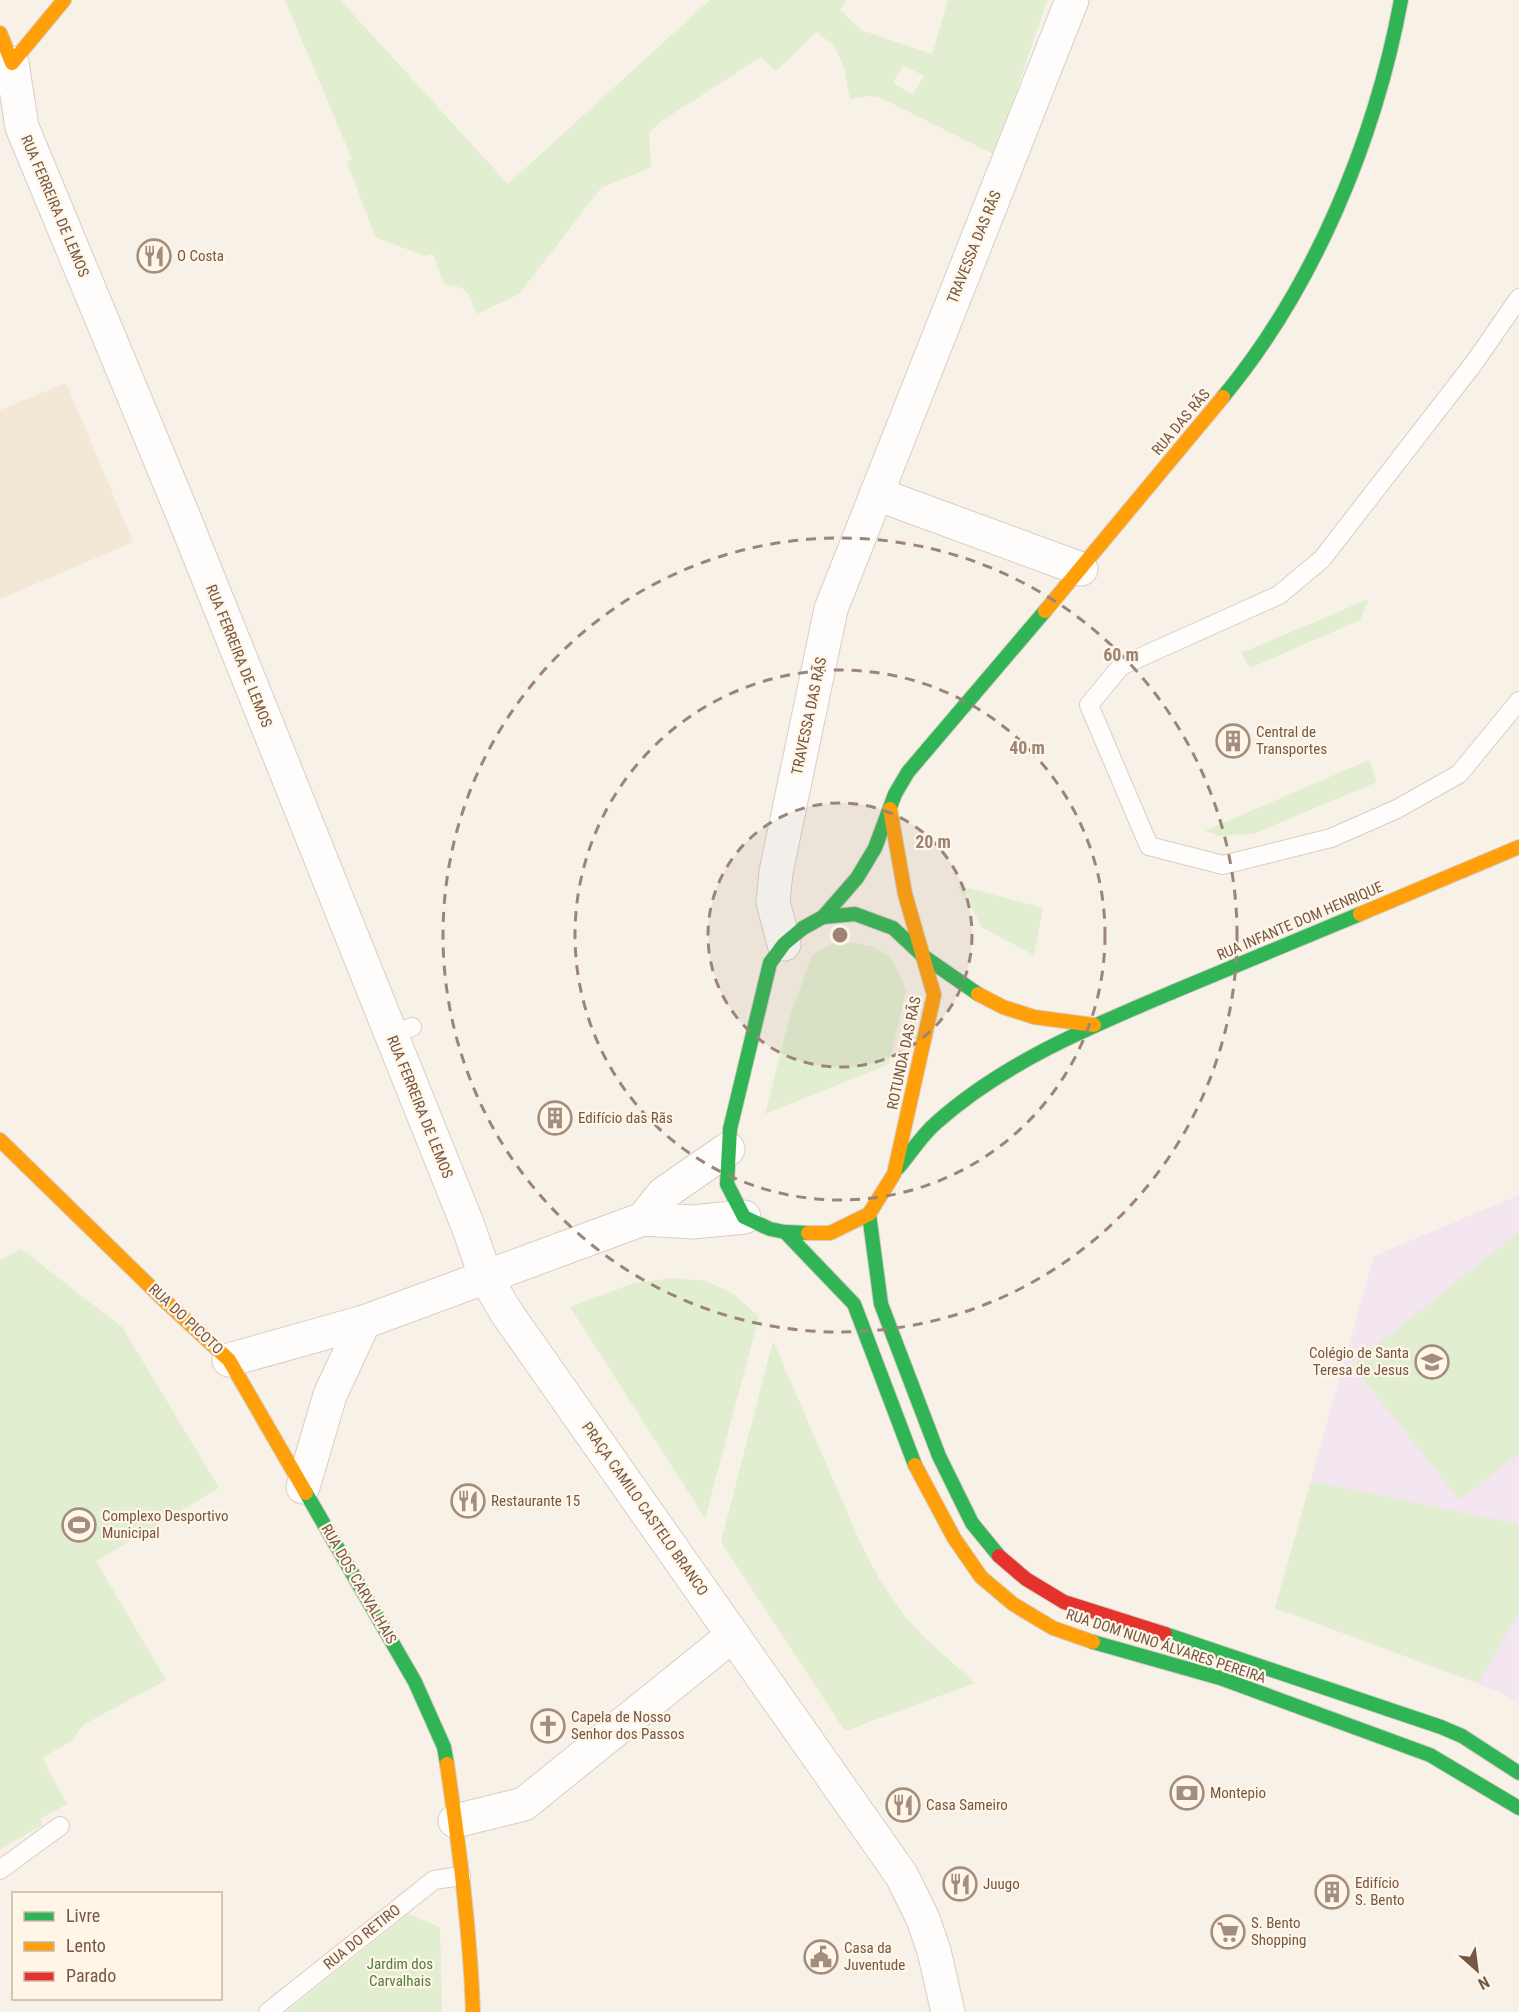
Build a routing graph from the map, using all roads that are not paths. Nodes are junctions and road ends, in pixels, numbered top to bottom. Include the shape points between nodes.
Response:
1 (64, 0) edge
2 (1072, 0) edge
3 (1401, 0) edge
4 (0, 33) edge
5 (12, 63) junction
6 (11, 131) edge
7 (1519, 298) edge
8 (877, 495) junction
9 (1081, 569) junction
10 (1519, 701) edge
11 (890, 809) junction
12 (1519, 847) edge
13 (823, 917) junction
14 (784, 944) junction
15 (923, 956) junction
16 (1094, 1025) junction
17 (0, 1140) edge
18 (728, 1149) junction
19 (894, 1174) junction
20 (869, 1214) junction
21 (744, 1217) junction
22 (643, 1219) junction
23 (786, 1232) junction
24 (486, 1278) junction
25 (364, 1322) junction
26 (229, 1360) junction
27 (303, 1487) junction
28 (733, 1635) junction
29 (1519, 1773) edge
30 (1519, 1808) edge
31 (455, 1821) junction
32 (60, 1827) dead end
33 (0, 1870) edge
34 (461, 1876) junction
35 (268, 2012) edge
36 (473, 2012) edge
37 (948, 2012) edge

1 - 5 main road
2 - 8 street, TRAVESSA DAS RÃS
3 - 9 main road, RUA DAS RÃS via 1371,116 1341,199 1295,292 1248,367
4 - 5 main road, RUA FERREIRA DE LEMOS
5 - 6 street, RUA FERREIRA DE LEMOS
6 - 24 street, RUA FERREIRA DE LEMOS via 183,515 385,989
7 - 10 lane via 1474,363 1322,559 1279,595 1121,666 1089,705 1149,846 1223,865 1331,838 1397,809 1459,774
8 - 9 street
8 - 14 street, TRAVESSA DAS RÃS via 831,609 776,872 773,902
9 - 11 main road, RUA DAS RÃS via 908,772
11 - 13 main road, RUA DAS RÃS via 875,848 857,878
11 - 15 main road via 905,894
12 - 16 main road, RUA INFANTE DOM HENRIQUE
13 - 14 main road
13 - 15 main road via 855,914 893,928
14 - 18 main road via 770,963
15 - 16 main road via 973,992 1003,1007 1034,1017
15 - 19 main road, ROTUNDA DAS RÃS via 934,995
16 - 19 main road, RUA INFANTE DOM HENRIQUE via 975,1092 936,1123
17 - 26 main road, RUA DO PICOTO
18 - 21 main road via 727,1184
18 - 22 street via 663,1194
19 - 20 main road, ROTUNDA DAS RÃS
20 - 23 main road via 830,1233
20 - 29 main road, RUA DOM NUNO ÁLVARES PEREIRA via 882,1304 939,1455 972,1523 997,1555 1064,1602 1441,1727
21 - 22 street via 693,1222
21 - 23 main road
22 - 24 street
23 - 30 main road, RUA DOM NUNO ÁLVARES PEREIRA via 854,1304 918,1472 960,1548 981,1577 1013,1604 1053,1628 1220,1678 1430,1755
24 - 25 street, RUA DO PICOTO
24 - 28 street, PRAÇA CAMILO CASTELO BRANCO
25 - 26 street, RUA DO PICOTO
25 - 27 street via 330,1395
26 - 27 main road, RUA DOS CARVALHAIS
27 - 31 main road, RUA DOS CARVALHAIS via 431,1716 444,1747
28 - 31 street via 524,1804
28 - 37 street, PRAÇA CAMILO CASTELO BRANCO via 902,1876 934,1951
31 - 34 main road, RUA DOS CARVALHAIS
32 - 33 lane
34 - 35 lane, RUA DO RETIRO via 434,1880
34 - 36 main road, RUA DOS CARVALHAIS

